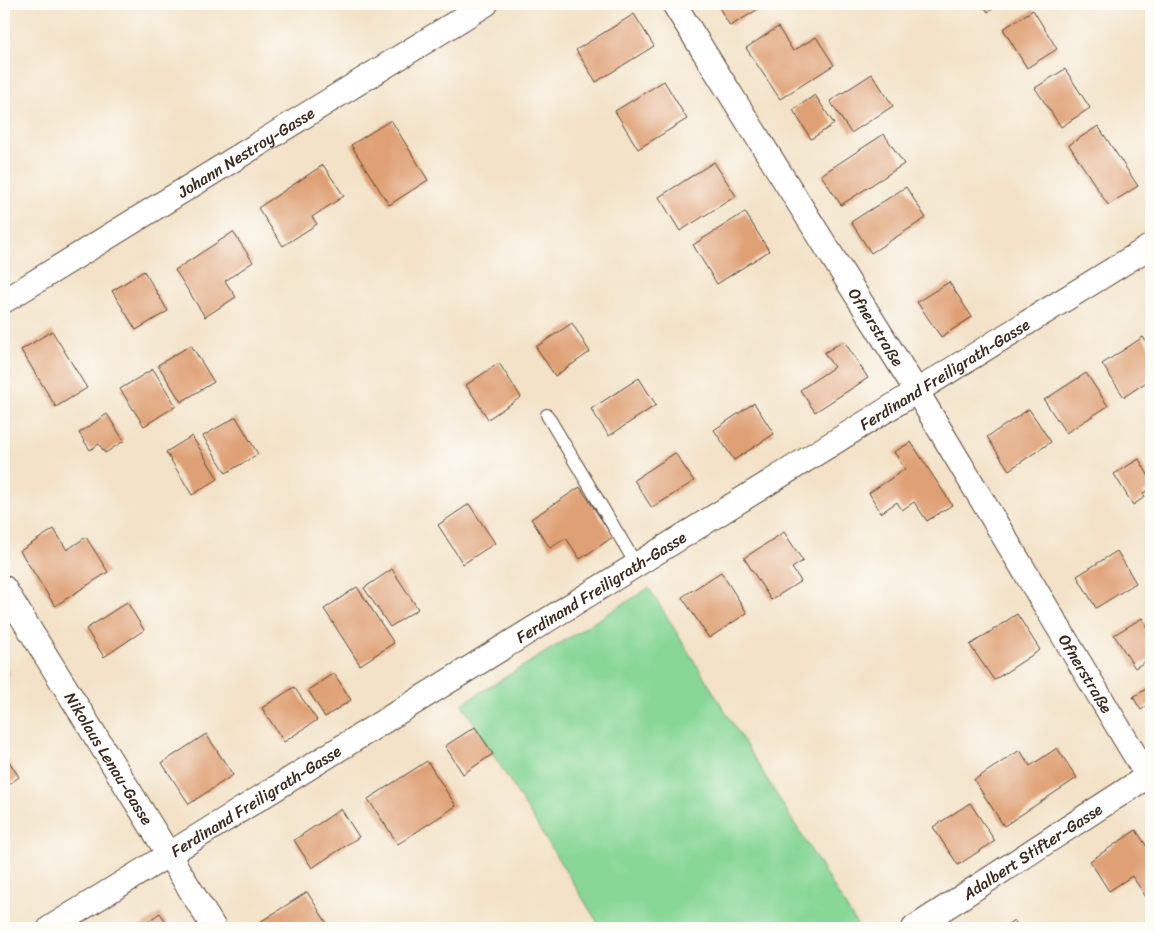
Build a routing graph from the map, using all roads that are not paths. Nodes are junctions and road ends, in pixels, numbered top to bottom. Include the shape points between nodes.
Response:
1 (486, 4) edge
2 (674, 4) edge
3 (1151, 246) edge
4 (4, 301) edge
5 (916, 390) junction
6 (547, 415) dead end
7 (636, 564) junction
8 (4, 588) edge
9 (1150, 777) edge
10 (169, 856) junction
11 (50, 928) edge
12 (214, 928) edge
13 (914, 928) edge

1 - 4 street, Johann Nestroy-Gasse
2 - 5 street, Ofnerstraße
3 - 5 street, Ferdinand Freiligrath-Gasse
5 - 7 street, Ferdinand Freiligrath-Gasse
5 - 9 street, Ofnerstraße
6 - 7 lane
7 - 10 street, Ferdinand Freiligrath-Gasse
8 - 10 street, Nikolaus Lenau-Gasse
9 - 13 street, Adalbert Stifter-Gasse
10 - 11 street, Ferdinand Freiligrath-Gasse
10 - 12 street, Nikolaus Lenau-Gasse

